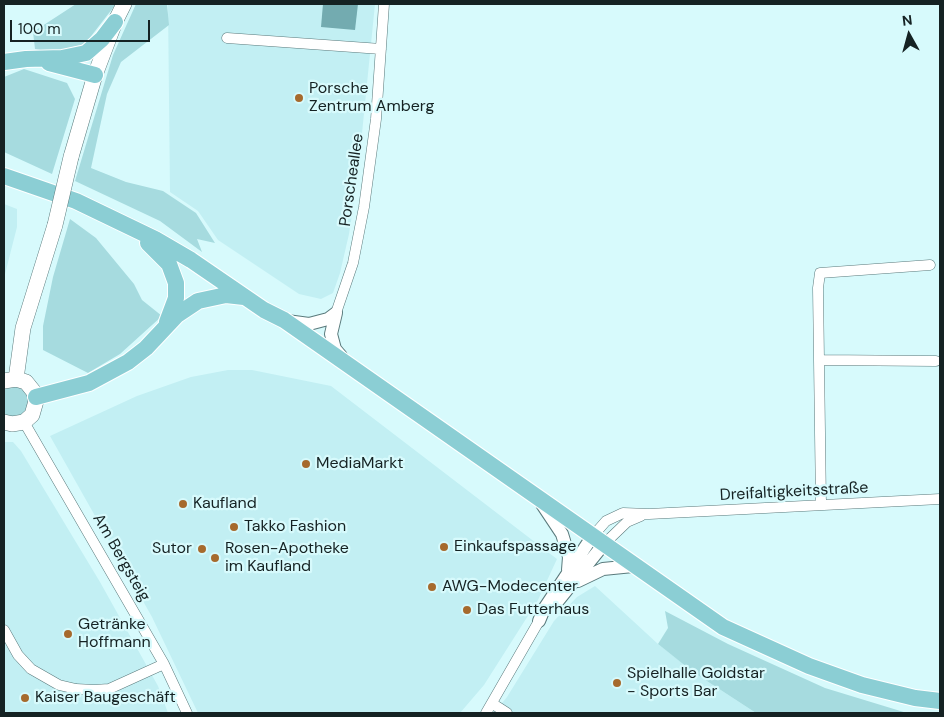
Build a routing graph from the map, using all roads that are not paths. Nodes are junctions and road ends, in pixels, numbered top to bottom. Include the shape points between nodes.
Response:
1 (124, 4) edge
2 (384, 4) edge
3 (115, 22) junction
4 (227, 38) dead end
5 (381, 49) junction
6 (40, 60) junction
7 (4, 62) edge
8 (95, 76) junction
9 (4, 164) edge
10 (4, 170) edge
11 (4, 176) edge
12 (37, 180) junction
13 (118, 220) junction
14 (930, 265) dead end
15 (244, 296) junction
16 (336, 313) junction
17 (282, 319) junction
18 (163, 331) junction
19 (819, 360) junction
20 (936, 361) dead end
21 (352, 368) junction
22 (10, 380) edge
23 (36, 397) junction
24 (4, 422) edge
25 (24, 422) junction
26 (940, 499) edge
27 (541, 502) junction
28 (821, 505) junction
29 (597, 541) junction
30 (633, 566) junction
31 (568, 570) junction
32 (571, 585) junction
33 (539, 621) junction
34 (4, 630) edge
35 (164, 664) junction
36 (940, 701) edge
37 (493, 704) junction
38 (187, 713) edge
39 (486, 713) edge
40 (507, 713) edge

1 - 3 main road
2 - 5 street, Porscheallee
3 - 6 main road via 86,53
3 - 8 main road
4 - 5 street
5 - 16 street, Porscheallee via 364,207 353,263
6 - 7 main road
6 - 8 main road
8 - 22 main road, bridge
9 - 12 main road
10 - 12 main road
11 - 13 main road via 76,201
12 - 17 main road via 133,220 195,256 266,304
13 - 15 main road via 190,260
13 - 18 main road via 154,247 169,264 176,283 176,298
14 - 19 street via 820,273
15 - 17 main road
15 - 18 main road via 226,295 198,301
16 - 17 street via 328,319 309,324
16 - 21 street via 331,334 334,349
17 - 21 main road
18 - 23 main road via 146,348 108,374 74,389
19 - 20 street
19 - 28 street
21 - 27 main road
22 - 23 main road via 26,382
23 - 25 main road via 35,408
24 - 25 main road
25 - 35 street, Am Bergsteig
26 - 28 street, Dreifaltigkeitsstraße
27 - 29 main road
27 - 31 street via 562,534 569,557
28 - 29 street, Dreifaltigkeitsstraße via 615,515 606,521
29 - 30 main road
29 - 31 street
29 - 32 street
30 - 32 street via 603,569
30 - 36 main road via 722,627 761,646 862,685
31 - 33 street
32 - 33 street
33 - 37 street
34 - 35 street via 18,655 32,669 59,685 76,689 109,689
35 - 38 street, Am Bergsteig
37 - 39 street
37 - 40 street

